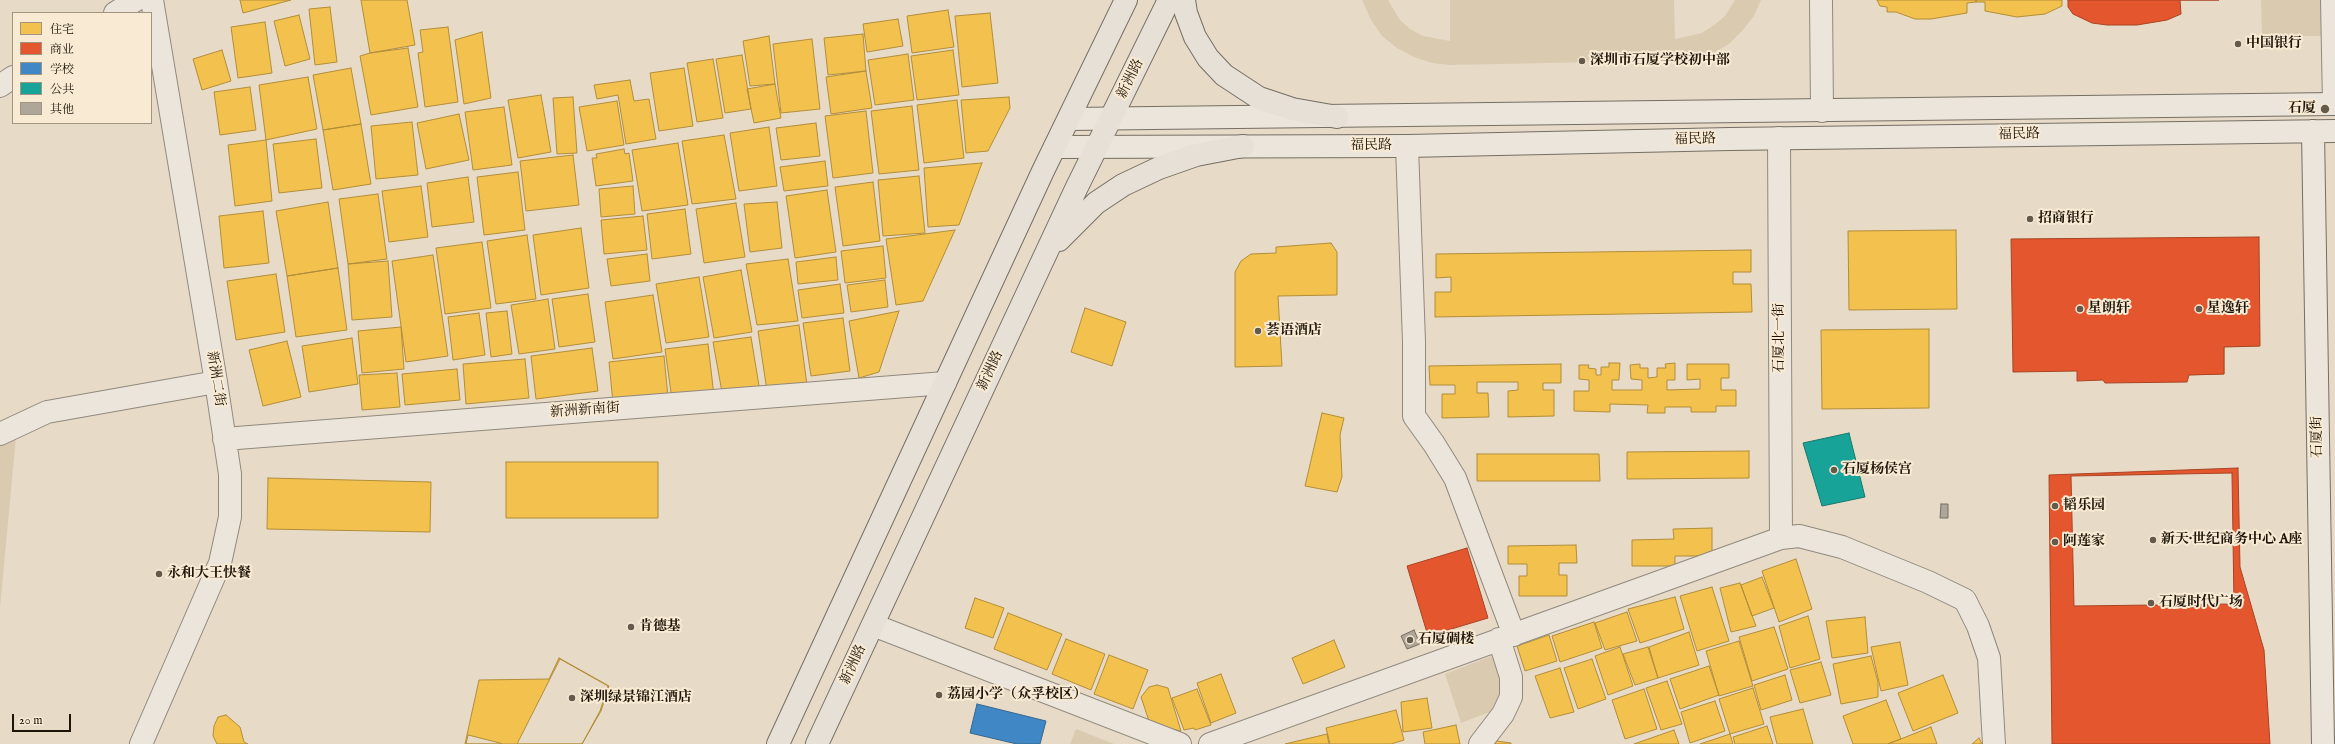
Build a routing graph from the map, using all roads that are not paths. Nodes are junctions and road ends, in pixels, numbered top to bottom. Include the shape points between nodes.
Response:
1 (136, 0) edge
2 (152, 0) edge
3 (1126, 0) edge
4 (1168, 0) edge
5 (1184, 0) edge
6 (1821, 0) edge
7 (2332, 0) edge
8 (117, 12) edge
9 (12, 79) edge
10 (0, 86) edge
11 (2335, 104) edge
12 (1822, 111) junction
13 (1338, 117) junction
14 (1069, 119) junction
15 (1111, 119) junction
16 (2335, 130) edge
17 (2313, 131) junction
18 (1779, 138) junction
19 (1243, 146) junction
20 (1406, 146) junction
21 (1055, 147) junction
22 (1097, 147) junction
23 (1046, 254) junction
24 (216, 382) junction
25 (945, 383) junction
26 (0, 434) edge
27 (224, 439) junction
28 (1781, 538) junction
29 (872, 625) junction
30 (1506, 637) junction
31 (141, 744) edge
32 (778, 744) edge
33 (817, 744) edge
34 (1180, 744) edge
35 (1210, 744) edge
36 (1480, 744) edge
37 (1994, 744) edge
38 (2323, 744) edge

1 - 8 street
2 - 24 street, 新洲二街
3 - 14 main road
4 - 15 main road, 新洲路
5 - 13 main road via 1195,37 1208,58 1224,75 1259,98 1292,109
6 - 12 street
7 - 11 street
9 - 10 street
11 - 12 street, 福民路
12 - 13 street, 福民路
13 - 15 street, 福民路
14 - 15 street, 福民路
14 - 21 main road
15 - 22 main road, 新洲路
16 - 17 street, 福民路
17 - 18 street, 福民路
17 - 38 street, 石厦街
18 - 20 street, 福民路
18 - 28 street, 石厦北一街
19 - 20 street, 福民路
19 - 22 street, 福民路
19 - 23 main road via 1196,155 1159,168 1123,185 1096,204
20 - 30 street via 1414,342 1414,416 1455,478
21 - 22 street, 福民路
21 - 25 main road
22 - 23 main road, 新洲路
23 - 29 main road, 新洲路
24 - 26 street via 47,412
24 - 27 street, 新洲二街
25 - 27 street, 新洲新南街
25 - 32 main road
27 - 31 street, 新洲二街 via 230,474 230,517 220,563
28 - 30 street
28 - 37 street via 1799,536 1837,546 1928,582 1965,600 1978,626 1989,658
29 - 33 main road, 新洲路
29 - 34 street
30 - 35 street
30 - 36 street via 1511,697 1503,714

